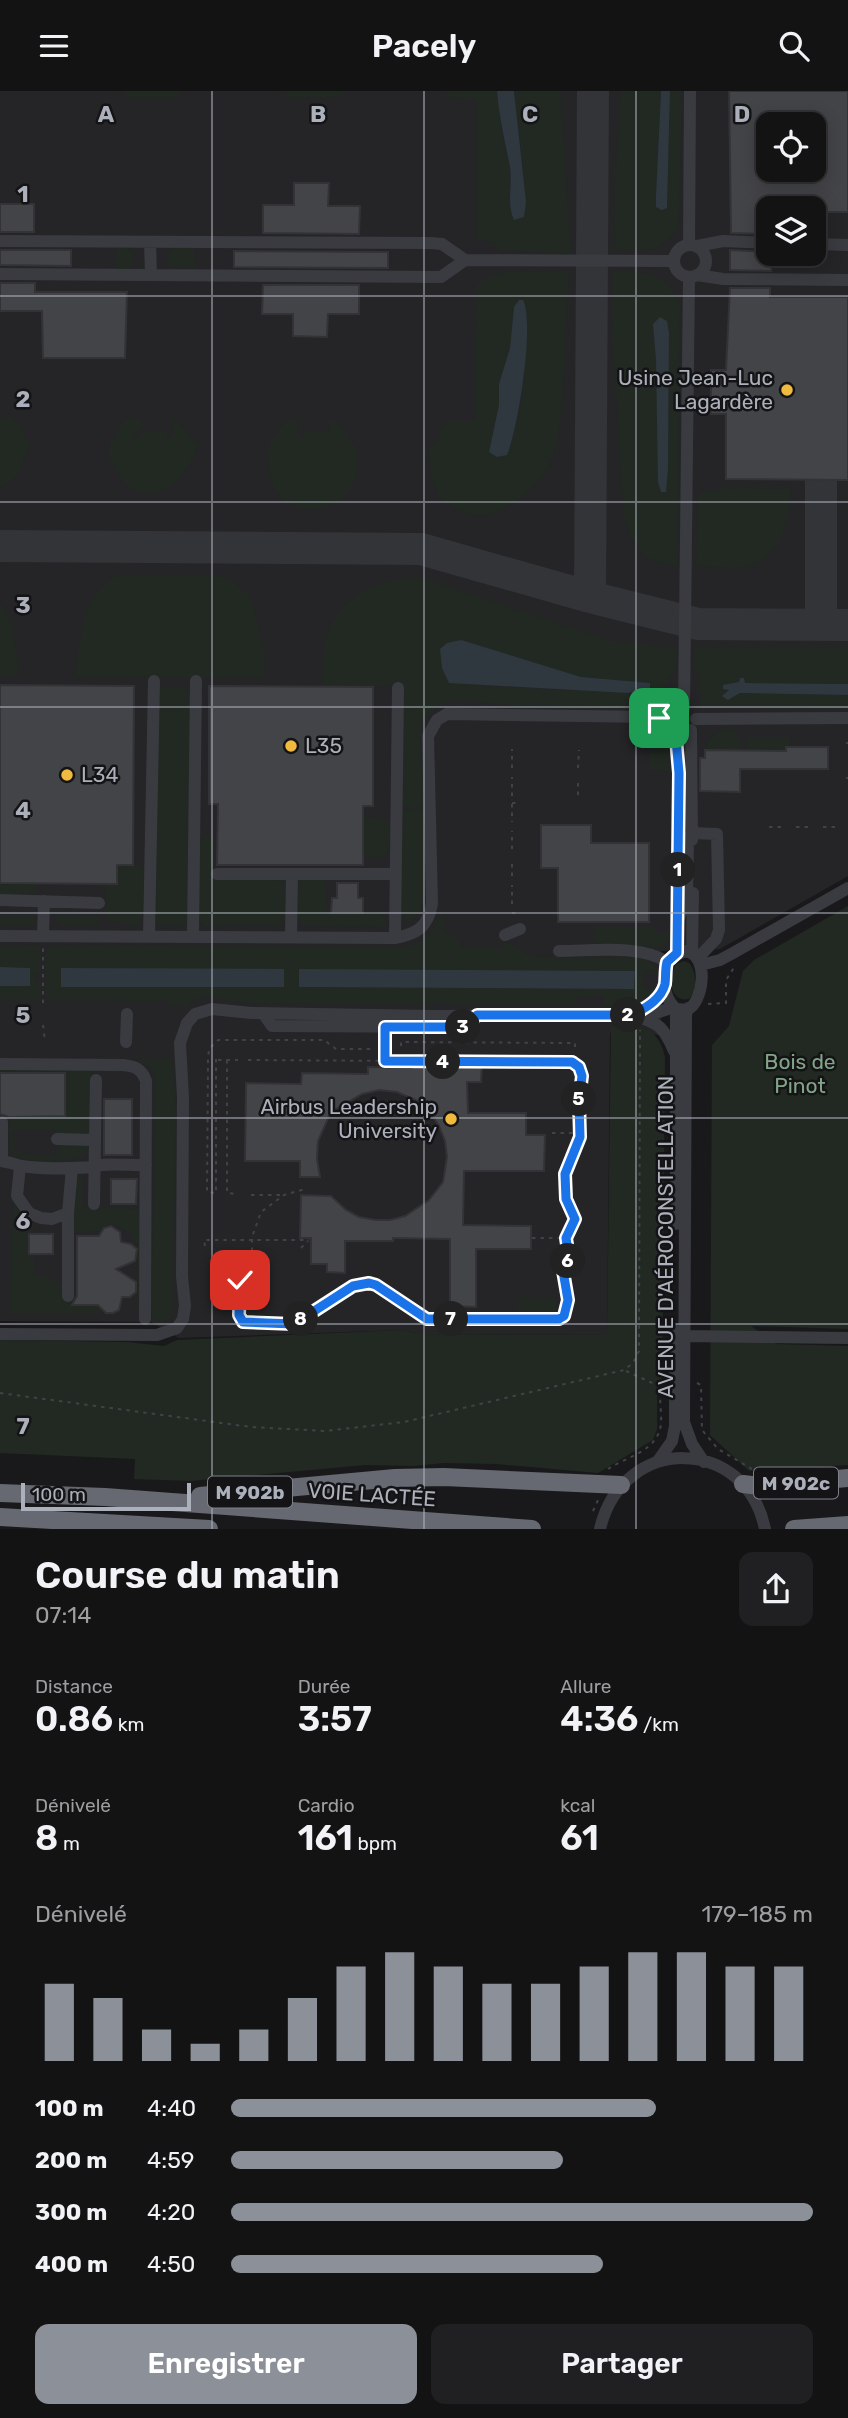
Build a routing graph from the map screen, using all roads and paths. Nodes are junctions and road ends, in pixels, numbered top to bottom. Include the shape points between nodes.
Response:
1 (690, 91) edge
2 (0, 241) edge
3 (150, 242) junction
4 (756, 242) edge
5 (826, 244) edge
6 (693, 245) junction
7 (848, 245) edge
8 (465, 260) junction
9 (674, 261) junction
10 (0, 274) edge
11 (151, 275) junction
12 (693, 276) junction
13 (848, 280) edge
14 (154, 681) dead end
15 (196, 681) dead end
16 (398, 688) dead end
17 (684, 709) junction
18 (848, 718) edge
19 (673, 719) junction
20 (689, 727) junction
21 (512, 749) dead end
22 (579, 750) dead end
23 (512, 768) dead end
24 (578, 768) dead end
25 (686, 773) junction
26 (512, 777) dead end
27 (578, 778) dead end
28 (578, 795) dead end
29 (512, 796) dead end
30 (519, 803) dead end
31 (512, 822) dead end
32 (768, 827) dead end
33 (786, 827) dead end
34 (796, 827) dead end
35 (812, 827) dead end
36 (824, 827) dead end
37 (840, 827) dead end
38 (512, 831) dead end
39 (692, 834) junction
40 (512, 849) dead end
41 (512, 859) dead end
42 (218, 874) dead end
43 (292, 874) junction
44 (396, 874) junction
45 (512, 876) dead end
46 (512, 885) dead end
47 (848, 888) edge
48 (0, 900) edge
49 (44, 901) junction
50 (99, 902) dead end
51 (512, 904) dead end
52 (512, 913) dead end
53 (520, 913) dead end
54 (677, 923) junction
55 (520, 929) dead end
56 (0, 936) edge
57 (43, 936) junction
58 (149, 936) junction
59 (193, 936) junction
60 (505, 936) dead end
61 (291, 937) junction
62 (395, 938) junction
63 (559, 951) dead end
64 (672, 957) junction
65 (697, 958) junction
66 (740, 962) dead end
67 (665, 986) junction
68 (43, 1003) dead end
69 (706, 1004) dead end
70 (679, 1008) junction
71 (263, 1013) junction
72 (127, 1014) dead end
73 (477, 1015) junction
74 (638, 1020) junction
75 (43, 1025) dead end
76 (385, 1027) junction
77 (45, 1041) dead end
78 (126, 1042) dead end
79 (370, 1046) dead end
80 (401, 1046) dead end
81 (575, 1047) dead end
82 (677, 1059) junction
83 (228, 1060) junction
84 (238, 1060) dead end
85 (248, 1060) dead end
86 (385, 1061) junction
87 (0, 1064) edge
88 (385, 1067) dead end
89 (96, 1080) dead end
90 (2, 1122) dead end
91 (552, 1133) dead end
92 (581, 1133) junction
93 (57, 1139) dead end
94 (95, 1140) junction
95 (1, 1161) edge
96 (146, 1165) junction
97 (20, 1166) junction
98 (94, 1167) junction
99 (72, 1168) junction
100 (305, 1189) dead end
101 (237, 1194) dead end
102 (251, 1195) dead end
103 (284, 1195) junction
104 (94, 1204) dead end
105 (68, 1213) junction
106 (532, 1238) dead end
107 (566, 1238) junction
108 (252, 1240) junction
109 (205, 1247) dead end
110 (301, 1248) dead end
111 (68, 1296) dead end
112 (145, 1319) dead end
113 (0, 1334) edge
114 (683, 1336) junction
115 (848, 1338) edge
116 (624, 1370) junction
117 (664, 1383) dead end
118 (696, 1383) dead end
119 (660, 1387) junction
120 (0, 1393) edge
121 (658, 1461) junction
122 (704, 1462) junction
123 (608, 1469) dead end
124 (748, 1477) junction
125 (848, 1478) edge
126 (621, 1485) junction
127 (0, 1493) edge
128 (105, 1497) junction
129 (0, 1517) edge
130 (848, 1525) edge
131 (147, 1527) edge
132 (209, 1529) edge
133 (532, 1529) edge
134 (600, 1529) edge
135 (765, 1529) edge
136 (794, 1529) edge

1 - 6 street
2 - 3 street
3 - 8 street via 431,243 442,244
3 - 11 street
4 - 6 street
5 - 7 street
6 - 9 street via 679,249
6 - 12 street via 702,250 706,262 703,271
8 - 9 street
8 - 11 street via 440,277
9 - 12 street via 682,275
10 - 11 street
12 - 13 street
12 - 17 street
14 - 58 street
15 - 59 street
16 - 44 street
17 - 19 street
17 - 20 street via 691,711
18 - 20 street
19 - 20 street via 674,726
19 - 62 street via 466,712 437,720 428,736 432,904 429,918 411,935
20 - 25 street
21 - 23 path
22 - 24 path
25 - 39 street
25 - 54 street
26 - 29 path
27 - 28 path
30 - 31 path via 512,804
32 - 33 path
34 - 35 path
36 - 37 path
38 - 40 path
39 - 54 street via 687,897
39 - 65 street
39 - 65 street via 717,834 719,930
41 - 45 path
42 - 43 street
43 - 44 street
43 - 61 street
44 - 62 street
46 - 51 path
47 - 65 street via 733,953 709,964
48 - 49 street
49 - 50 street
49 - 57 street
52 - 53 path
54 - 64 street
55 - 60 street
56 - 57 street
57 - 58 street
57 - 68 path
58 - 59 street
59 - 61 street
61 - 62 street
63 - 64 street
64 - 65 street
64 - 67 street
65 - 70 street via 699,995 694,1005
66 - 69 path via 726,980 726,1003
67 - 70 street
67 - 74 street
70 - 74 street
70 - 82 street, AVENUE D'AÉROCONSTELLATION
70 - 114 street, AVENUE D'AÉROCONSTELLATION via 686,1014
71 - 73 street
71 - 76 street via 272,1026
71 - 113 street via 203,1010 183,1031 185,1306 177,1328 157,1335
72 - 78 street
73 - 74 street
73 - 76 street via 467,1027
74 - 82 street via 664,1029
74 - 116 path via 639,1351
75 - 77 path
76 - 86 path
79 - 83 path via 336,1049 324,1040 218,1040 209,1049 208,1059 207,1192 216,1193 217,1060
80 - 81 path via 401,1042 414,1042 575,1043
82 - 121 street, AVENUE D'AÉROCONSTELLATION via 675,1426 672,1441
83 - 84 path
83 - 101 path via 226,1187 228,1193
85 - 86 path
86 - 88 path
86 - 92 path via 572,1062 582,1076
87 - 96 street via 133,1065 146,1081
89 - 94 street
90 - 95 street
91 - 92 path
92 - 107 path via 565,1174 566,1199 575,1219
93 - 94 street
94 - 98 street
95 - 97 street
96 - 98 street via 123,1171 100,1164
96 - 112 street
97 - 99 street
97 - 105 street via 17,1196 29,1213 52,1219
98 - 99 street
98 - 104 street
99 - 105 street
100 - 103 path
102 - 103 path
103 - 108 path via 261,1212
105 - 111 street
106 - 107 path
107 - 108 path via 569,1258 563,1271 568,1300 559,1319 427,1319 369,1283 353,1286 294,1324 240,1321 240,1280 252,1264
108 - 109 path via 204,1240
108 - 110 path via 309,1240
114 - 115 street
114 - 122 street, AVENUE D'AÉROCONSTELLATION via 684,1422
116 - 119 path
116 - 120 path via 404,1422 325,1431 251,1427
117 - 119 path
118 - 124 path via 701,1385 702,1430
119 - 123 path via 661,1425 656,1441
121 - 122 street via 694,1458
121 - 126 street
122 - 124 street
124 - 125 highway, M 902c via 760,1486
124 - 135 street
126 - 128 highway, M 902b via 395,1478 203,1496
126 - 134 street via 607,1506
127 - 128 highway, VOIE LACTÉE
128 - 133 highway, VOIE LACTÉE
129 - 131 highway
130 - 136 highway
131 - 132 highway

